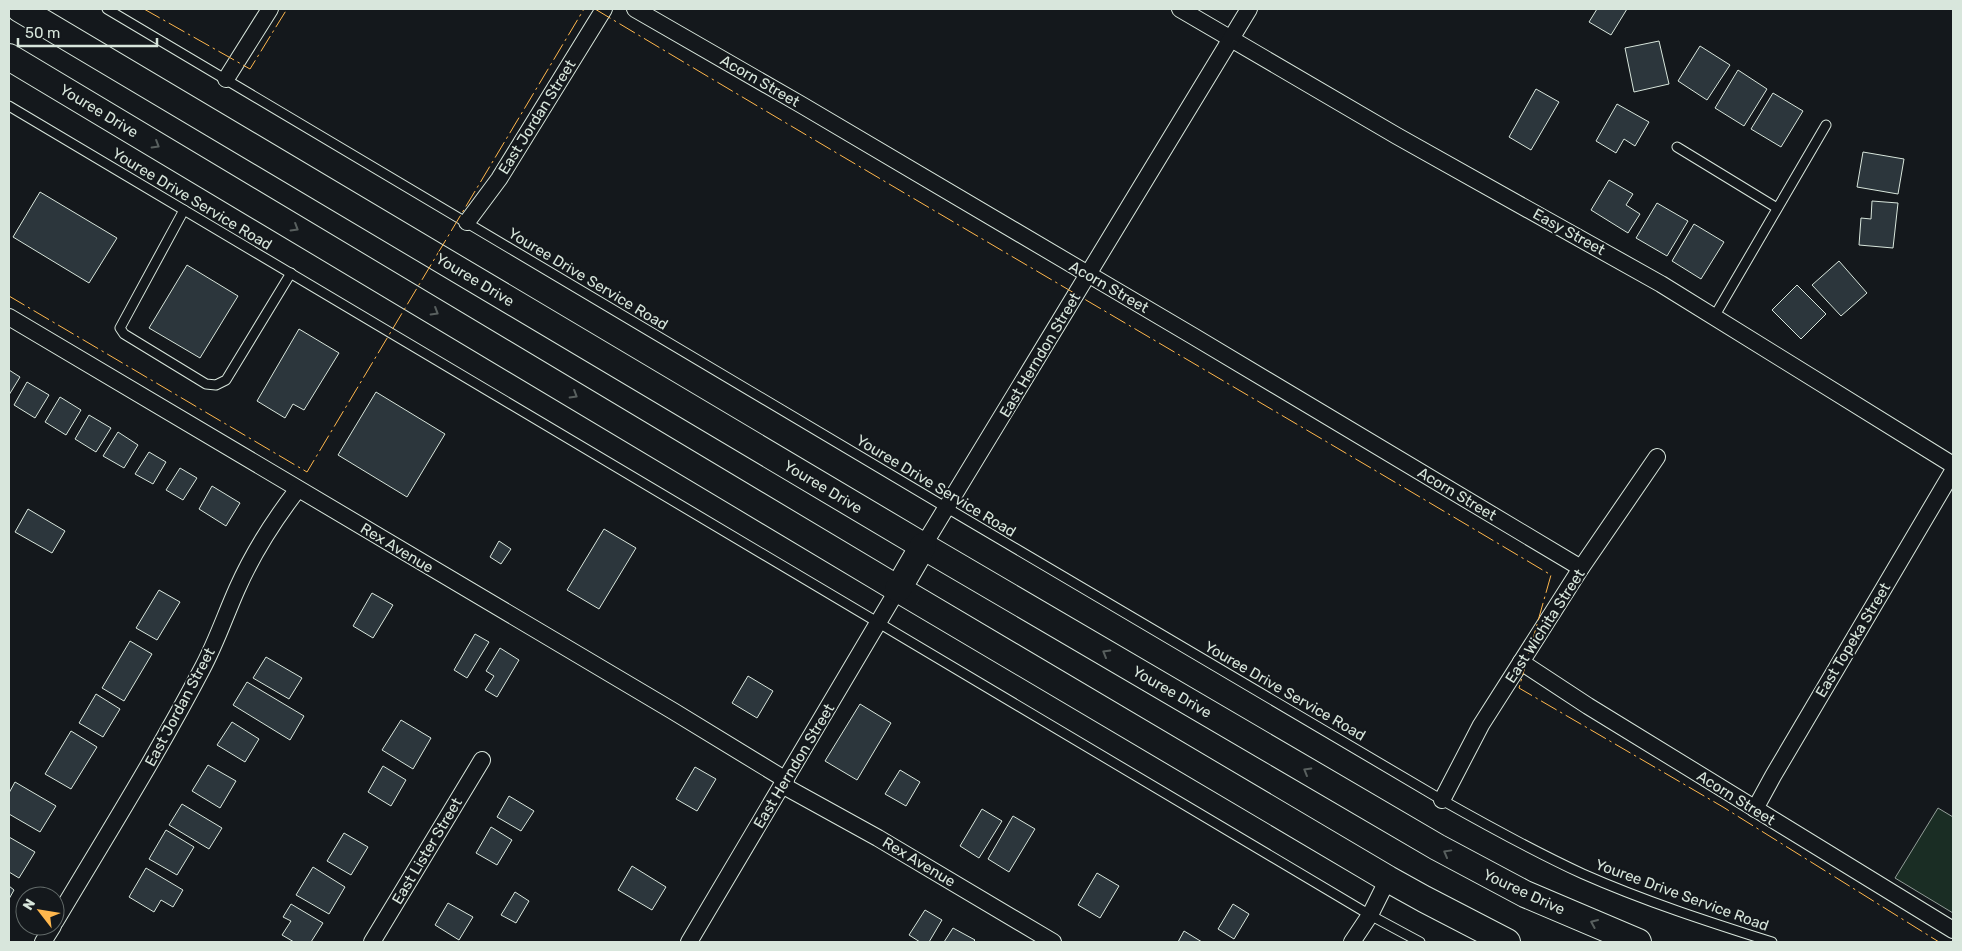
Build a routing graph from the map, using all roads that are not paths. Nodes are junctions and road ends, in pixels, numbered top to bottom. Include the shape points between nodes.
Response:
1 (20, 9) edge
2 (107, 9) edge
3 (270, 9) edge
4 (604, 9) edge
5 (635, 9) edge
6 (1180, 9) edge
7 (1249, 9) edge
8 (1231, 40) junction
9 (9, 57) edge
10 (226, 79) junction
11 (9, 106) edge
12 (1826, 125) dead end
13 (1677, 148) dead end
14 (1778, 208) junction
15 (184, 210) junction
16 (467, 222) junction
17 (291, 273) junction
18 (1088, 276) junction
19 (9, 317) edge
20 (1714, 317) junction
21 (1657, 457) dead end
22 (1953, 465) edge
23 (1953, 471) edge
24 (298, 489) junction
25 (946, 508) junction
26 (923, 546) junction
27 (1581, 568) junction
28 (898, 589) junction
29 (878, 622) junction
30 (1521, 662) junction
31 (482, 760) dead end
32 (784, 782) junction
33 (1442, 800) junction
34 (1755, 809) junction
35 (1388, 878) junction
36 (65, 905) edge
37 (1370, 915) junction
38 (1953, 930) edge
39 (372, 942) edge
40 (690, 942) edge
41 (1053, 942) edge
42 (1352, 942) edge
43 (1420, 942) edge
44 (1507, 942) edge
45 (1638, 942) edge
46 (1772, 942) edge

1 - 26 main road, Youree Drive
2 - 10 lane, Youree Drive Service Road
3 - 10 street
4 - 16 street, East Jordan Street via 499,179
5 - 18 street, Acorn Street
6 - 8 street, Easy Street
7 - 8 street, East Herndon Street
8 - 18 street, East Herndon Street
8 - 20 street, Easy Street
9 -> 28 main road, Youree Drive
10 - 16 lane, Youree Drive Service Road
11 - 15 lane, Youree Drive Service Road
12 - 14 lane
13 - 14 lane
14 - 20 lane
15 - 17 lane, Youree Drive Service Road
15 - 17 lane via 120,328 124,334 206,384 216,385 226,380
16 - 25 lane, Youree Drive Service Road
17 - 29 lane, Youree Drive Service Road
18 - 25 street, East Herndon Street
18 - 27 street, Acorn Street
19 - 24 street, Rex Avenue
20 - 22 street, Easy Street
21 - 27 street, East Wichita Street
23 - 34 street, East Topeka Street
24 - 32 street, Rex Avenue via 673,710
24 - 36 street, East Jordan Street via 253,555 203,667 168,733
25 - 26 street, East Herndon Street
25 - 33 lane, Youree Drive Service Road
26 - 28 main road
45 -> 26 main road, Youree Drive via 1525,894 1454,857
27 - 30 street, East Wichita Street
28 - 29 street, East Herndon Street
28 - 35 main road, Youree Drive
29 - 32 street, East Herndon Street
29 - 37 lane, Youree Drive Service Road
30 - 33 street, East Wichita Street via 1481,725
30 - 34 street, Acorn Street
31 - 39 street, East Lister Street
32 - 40 street, East Herndon Street
32 - 41 street, Rex Avenue
33 - 46 lane, Youree Drive Service Road via 1584,874 1648,900
34 - 38 street, Acorn Street
35 - 37 street
35 - 44 main road, Youree Drive
37 - 42 street
37 - 43 lane, Youree Drive Service Road

